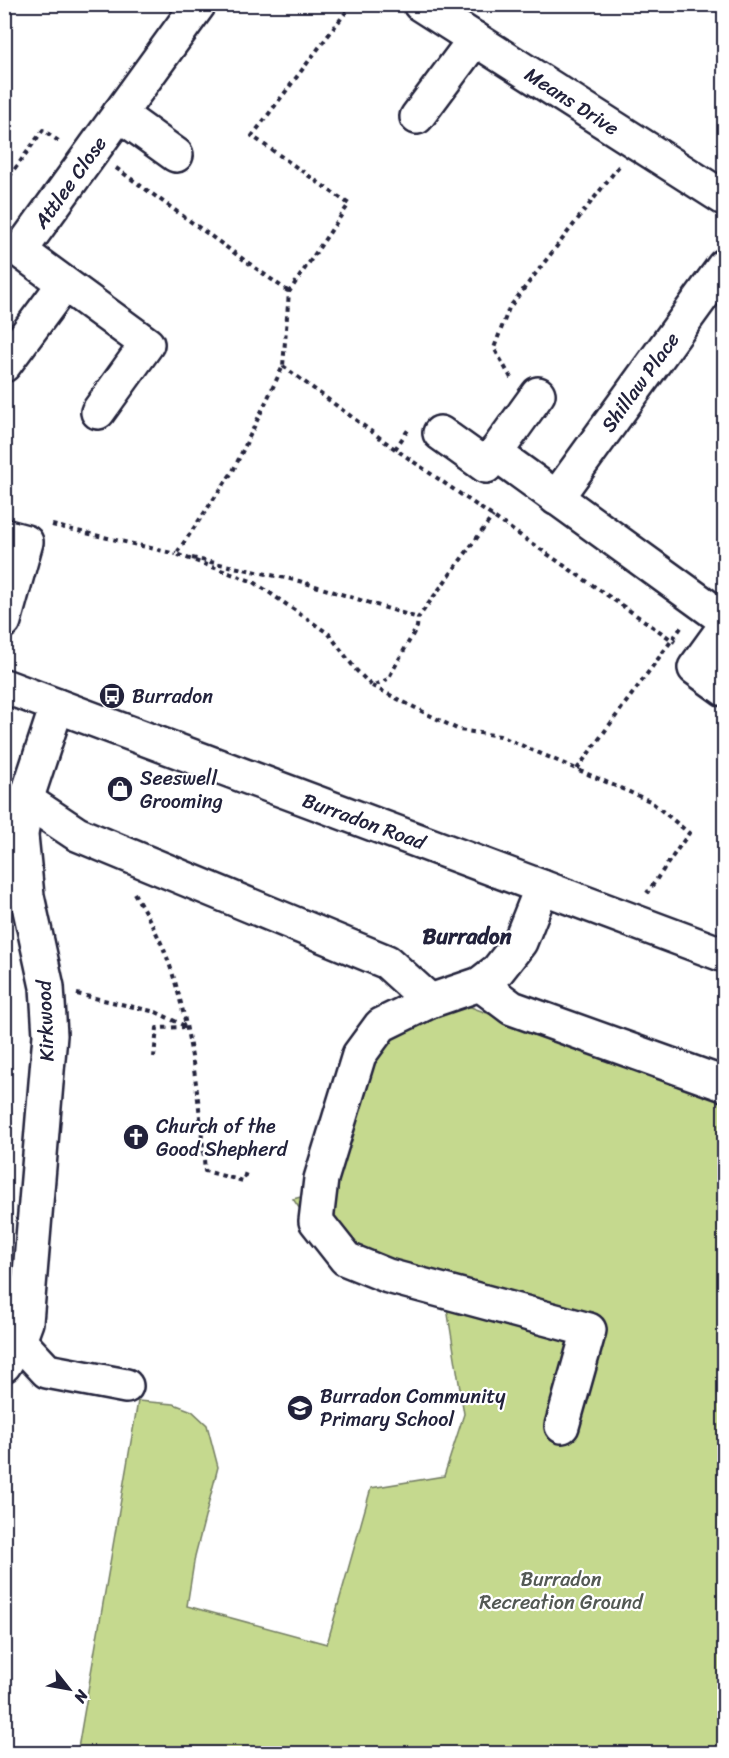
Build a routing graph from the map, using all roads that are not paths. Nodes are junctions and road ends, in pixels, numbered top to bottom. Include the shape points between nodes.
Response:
1 (199, 4) edge
2 (420, 4) edge
3 (475, 39) junction
4 (119, 114) junction
5 (417, 117) dead end
6 (176, 155) dead end
7 (724, 198) edge
8 (724, 266) edge
9 (64, 284) junction
10 (4, 365) edge
11 (525, 387) road end
12 (98, 412) dead end
13 (426, 429) road end
14 (495, 453) junction
15 (556, 498) junction
16 (4, 537) edge
17 (712, 610) edge
18 (4, 621) edge
19 (724, 628) edge
20 (4, 686) edge
21 (724, 689) edge
22 (57, 706) junction
23 (26, 801) junction
24 (13, 836) edge
25 (542, 887) junction
26 (724, 955) edge
27 (480, 984) junction
28 (430, 1001) junction
29 (724, 1084) edge
30 (12, 1353) edge
31 (126, 1386) dead end
32 (562, 1426) dead end

1 - 4 street, Attlee Close
2 - 3 street, Means Drive
3 - 5 street
3 - 7 street, Means Drive
4 - 6 street
4 - 9 street, Attlee Close via 20,251
8 - 15 street, Shillaw Place
9 - 10 street
9 - 12 street, Attlee Close via 147,344
11 - 14 street
13 - 14 street via 486,466
14 - 15 street
15 - 17 street
16 - 18 street via 26,542
19 - 21 street via 695,668
20 - 22 street, Burradon Road
22 - 23 street, Kirkwood
22 - 25 street, Burradon Road
23 - 24 street, Kirkwood
23 - 28 street via 76,834 387,962
24 - 30 street, Kirkwood via 47,987 50,1035 26,1322
25 - 26 street, Burradon Road
25 - 27 street via 520,942 498,970
27 - 28 street
27 - 29 street via 512,1008
28 - 32 street via 381,1025 359,1055 321,1179 316,1221 346,1259 388,1276 589,1330
30 - 31 street, Kirkwood via 47,1371

